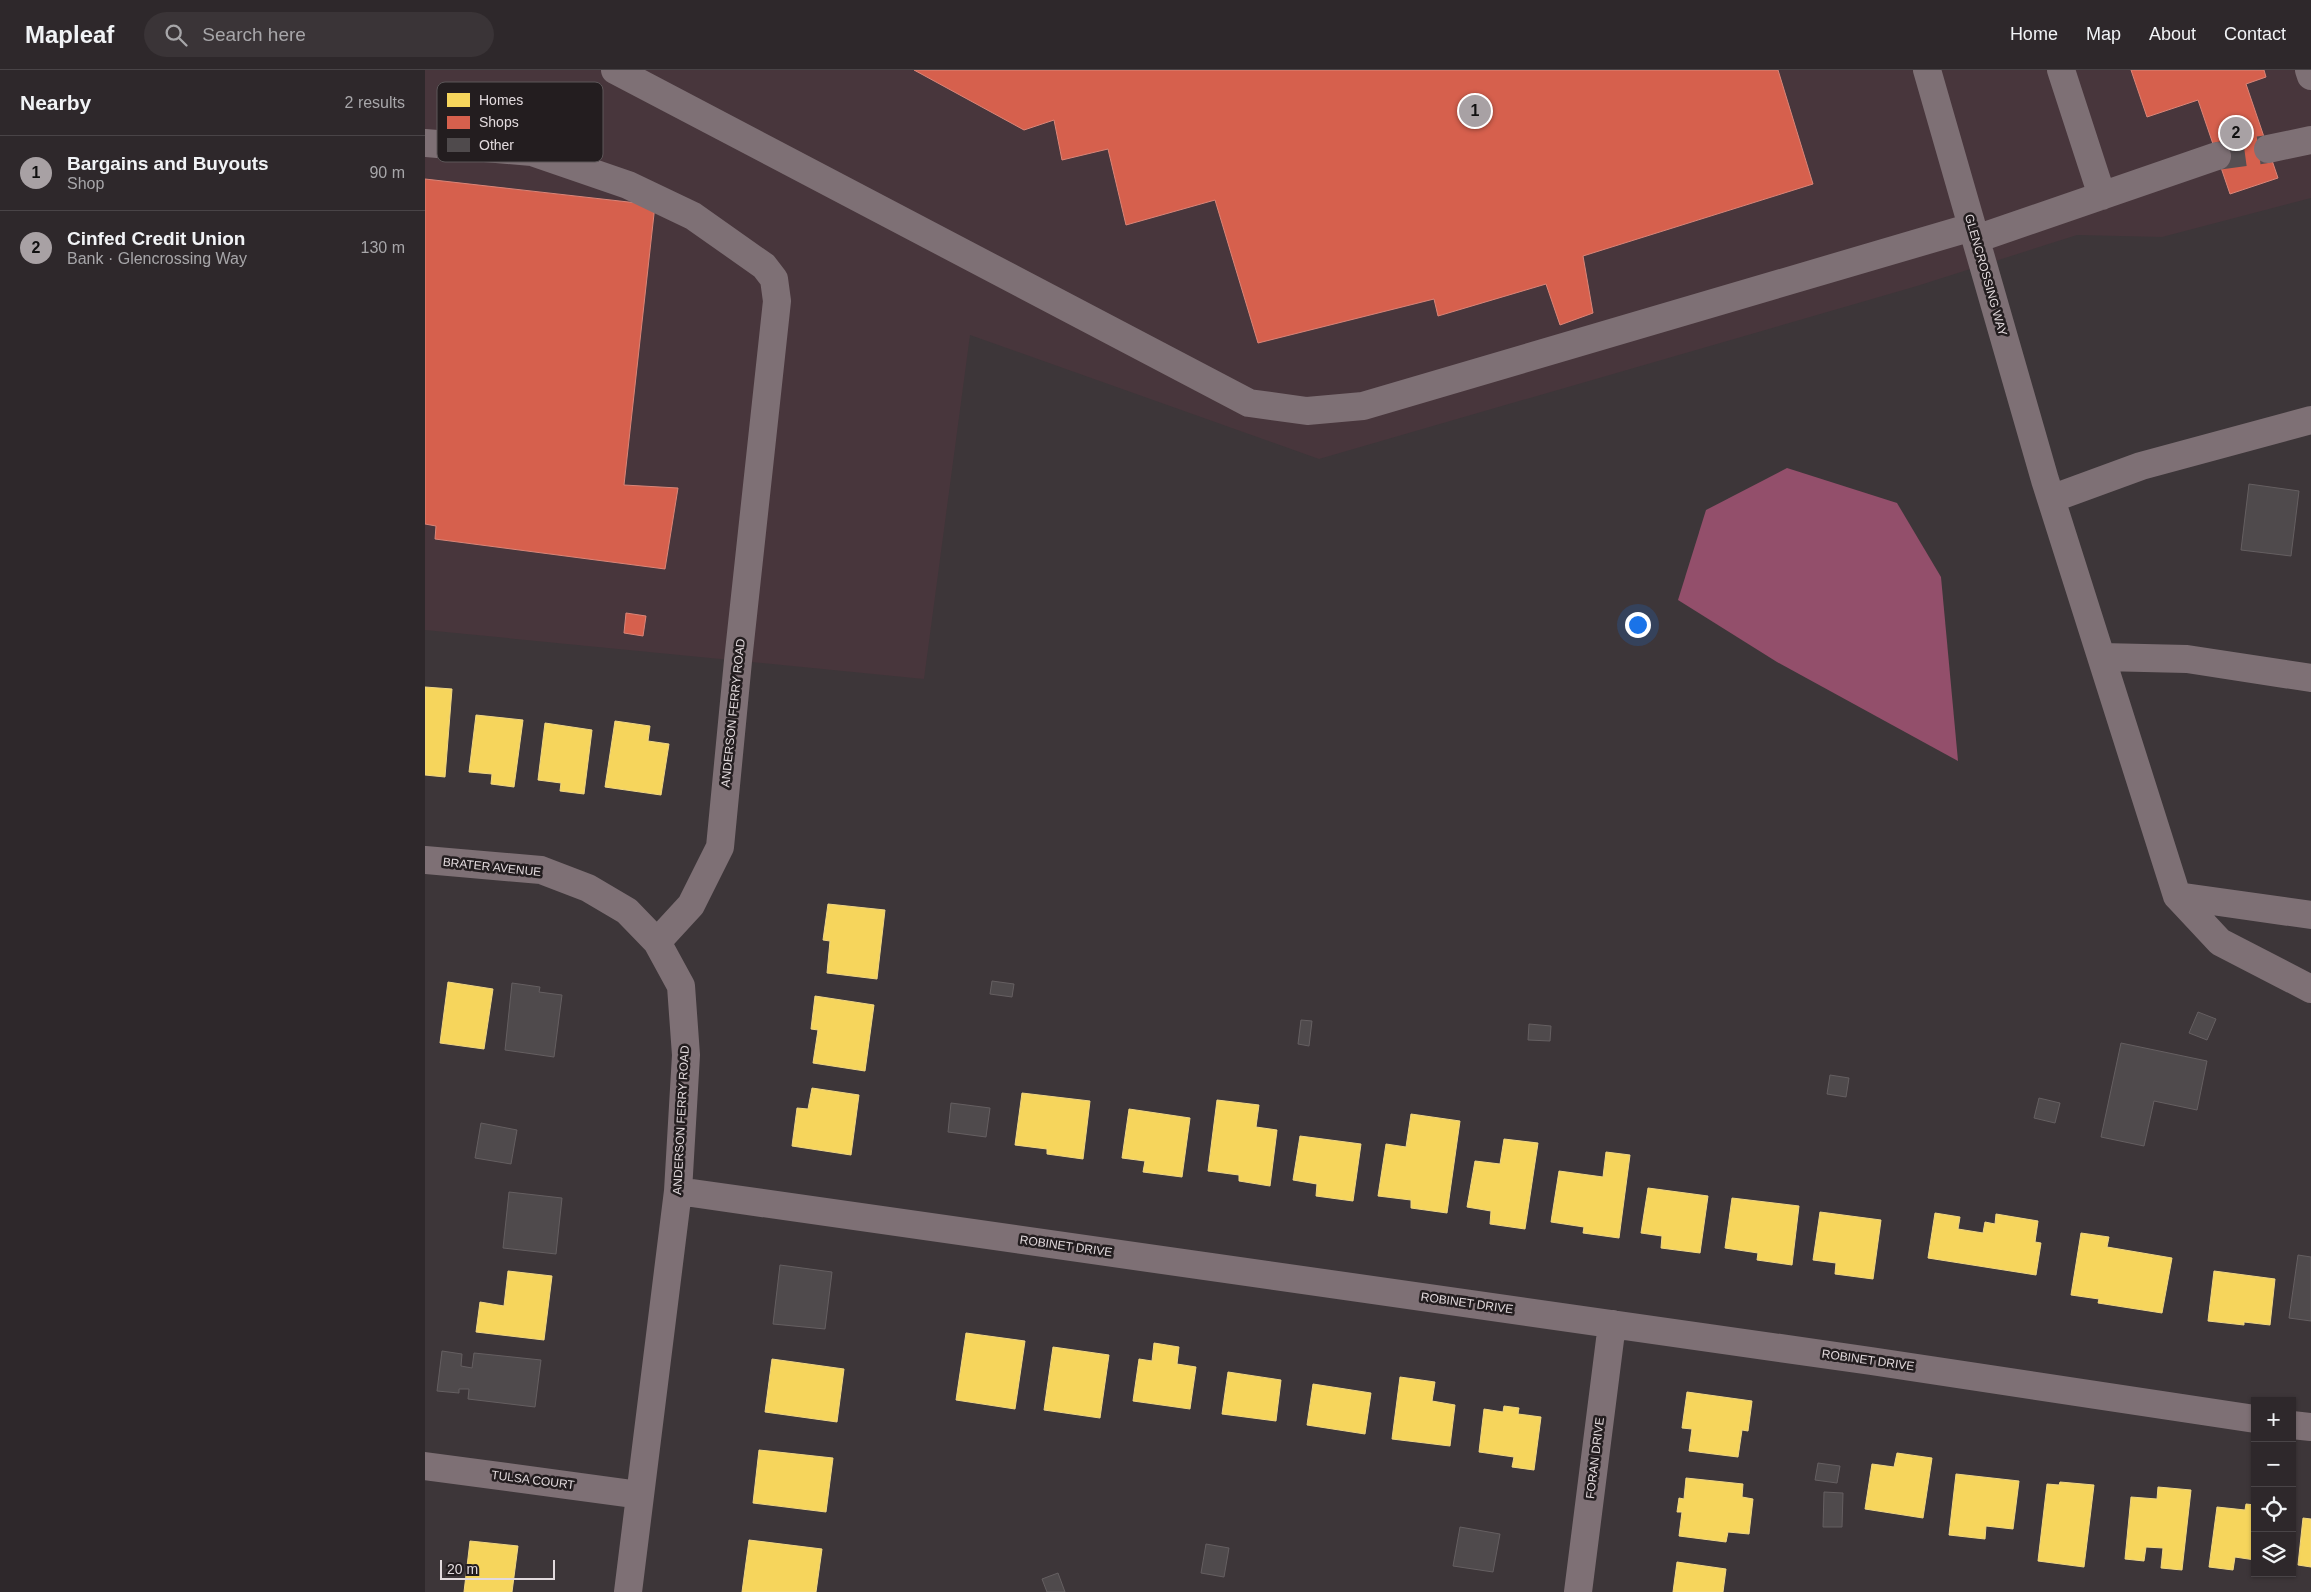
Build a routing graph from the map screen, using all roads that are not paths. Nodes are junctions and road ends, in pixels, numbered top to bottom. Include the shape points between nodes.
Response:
1 (615, 70) edge
2 (1927, 70) edge
3 (2061, 70) edge
4 (2309, 70) edge
5 (2311, 76) edge
6 (2311, 140) edge
7 (2268, 149) tunnel mouth
8 (2217, 156) tunnel mouth
9 (561, 162) edge
10 (2102, 196) junction
11 (1974, 233) junction
12 (2311, 420) edge
13 (2048, 490) junction
14 (2102, 657) junction
15 (2311, 678) edge
16 (425, 860) edge
17 (2177, 896) junction
18 (2311, 915) edge
19 (657, 942) junction
20 (2311, 989) edge
21 (678, 1191) junction
22 (1612, 1324) junction
23 (2251, 1418) edge
24 (2296, 1425) edge
25 (2311, 1427) edge
26 (425, 1466) edge
27 (640, 1495) junction
28 (628, 1592) edge
29 (1577, 1592) edge

1 - 11 street via 1249,403 1307,411 1363,406
2 - 11 street, GLENCROSSING WAY
3 - 10 street
4 - 5 street
6 - 7 street
8 - 10 street
9 - 19 street, ANDERSON FERRY ROAD via 628,185 693,216 764,266 774,279 777,301 720,847 691,904
10 - 11 street
11 - 13 street, GLENCROSSING WAY
12 - 13 street
13 - 14 street, GLENCROSSING WAY
14 - 15 street via 2187,659
14 - 17 street, GLENCROSSING WAY
16 - 19 street, BRATER AVENUE via 541,870 588,888 627,911
17 - 18 street
17 - 20 street via 2219,942
19 - 21 street, ANDERSON FERRY ROAD via 681,986 686,1055
21 - 22 street, ROBINET DRIVE
21 - 27 street, ANDERSON FERRY ROAD
22 - 23 street, ROBINET DRIVE
22 - 29 street, FORAN DRIVE
24 - 25 street
26 - 27 street, TULSA COURT
27 - 28 street, ANDERSON FERRY ROAD

